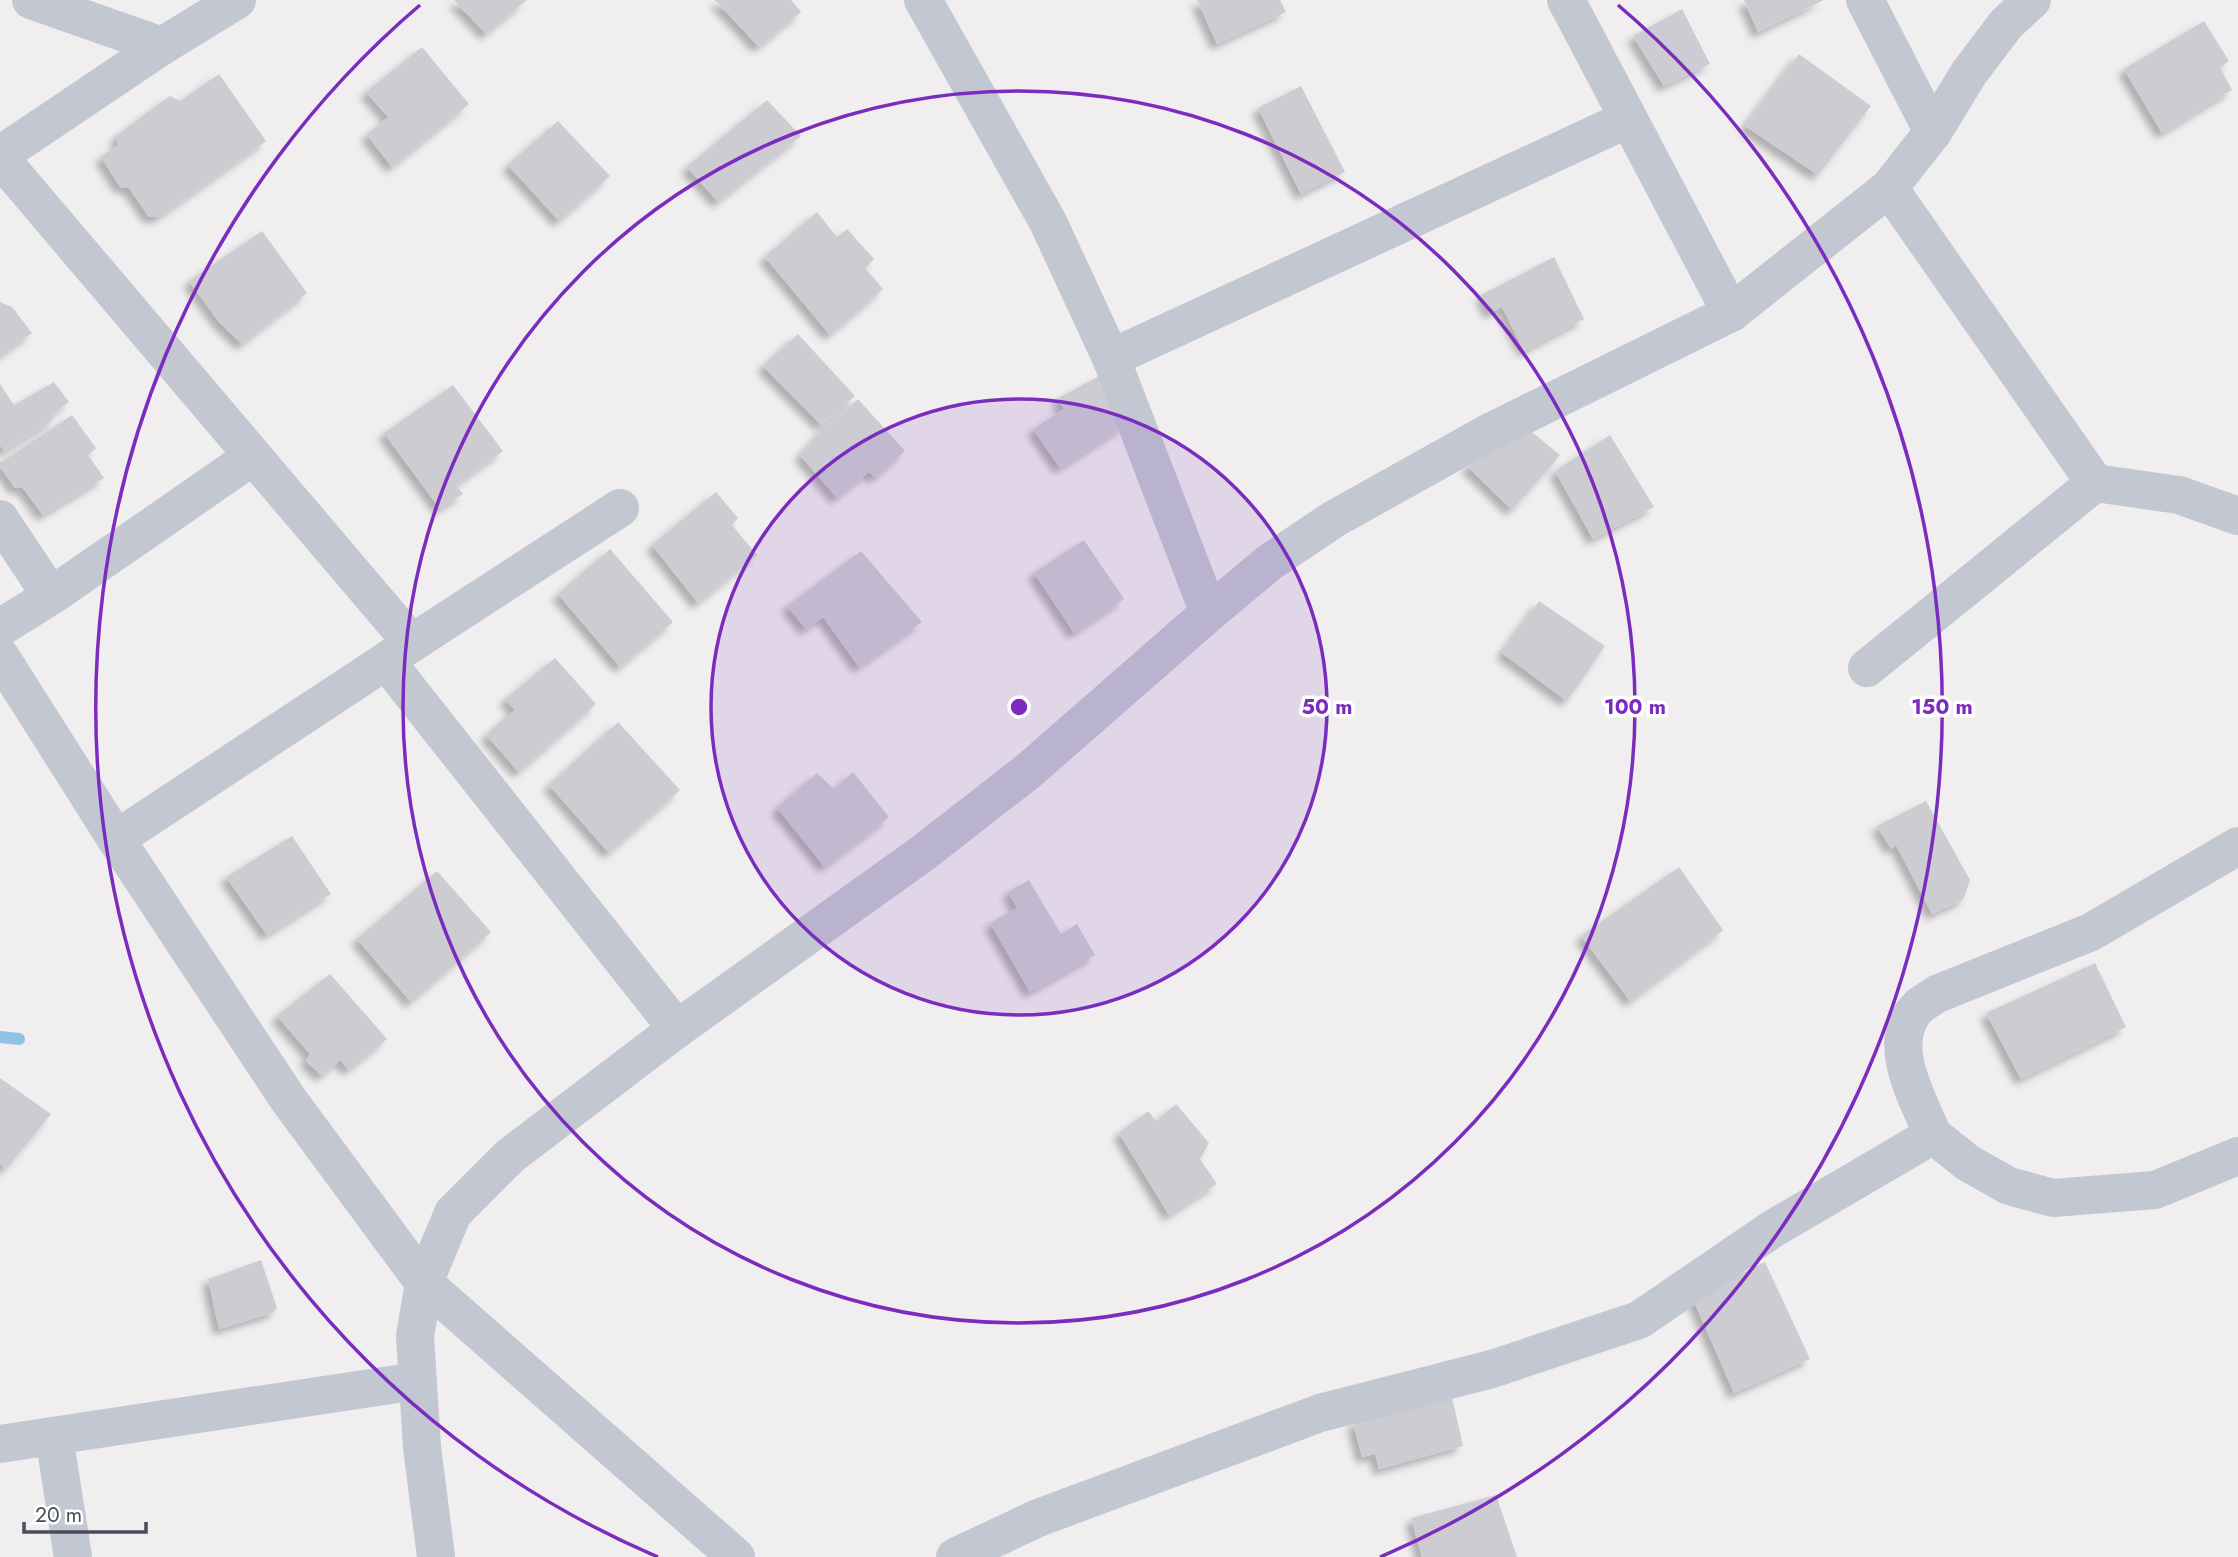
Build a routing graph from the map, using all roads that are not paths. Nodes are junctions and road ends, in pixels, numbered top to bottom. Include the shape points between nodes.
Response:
1 (31, 0) edge
2 (237, 0) edge
3 (1566, 0) edge
4 (1865, 0) edge
5 (2032, 0) edge
6 (932, 3) edge
7 (162, 46) junction
8 (1628, 119) junction
9 (1933, 132) junction
10 (0, 157) edge
11 (1889, 188) junction
12 (1731, 313) junction
13 (1111, 358) junction
14 (252, 457) junction
15 (2095, 483) junction
16 (620, 508) dead end
17 (2238, 516) edge
18 (0, 520) edge
19 (51, 596) junction
20 (1209, 613) junction
21 (0, 628) edge
22 (399, 652) junction
23 (0, 656) edge
24 (1867, 668) dead end
25 (116, 839) junction
26 (2238, 846) edge
27 (677, 1029) junction
28 (1933, 1135) junction
29 (2238, 1156) edge
30 (424, 1283) junction
31 (417, 1381) junction
32 (54, 1436) junction
33 (0, 1444) edge
34 (73, 1557) edge
35 (436, 1557) edge
36 (736, 1557) edge
37 (955, 1557) edge

1 - 7 street
2 - 7 street
3 - 8 street
4 - 9 street
5 - 9 street via 2006,24 1969,73
6 - 13 street via 1048,222
7 - 10 street
8 - 12 street
8 - 13 street
9 - 11 street
10 - 14 street
11 - 12 street
11 - 15 street
12 - 20 street via 1488,433 1388,488 1270,562
13 - 20 street
14 - 19 street
14 - 22 street
15 - 17 street via 2179,495
15 - 24 street
16 - 22 street
18 - 19 street
19 - 21 street
20 - 27 street via 1027,772 923,853
22 - 25 street
22 - 27 street
23 - 25 street
25 - 30 street via 288,1099
26 - 28 street via 2091,932 1937,994 1917,1007 1903,1049 1908,1076
27 - 30 street via 501,1165 453,1213
28 - 29 street via 1968,1163 2009,1186 2053,1198 2155,1190
28 - 37 street via 1774,1228 1639,1320 1492,1369 1320,1413 1038,1518
30 - 31 street via 415,1336
30 - 36 street
31 - 32 street
31 - 35 street
32 - 33 street
32 - 34 street

